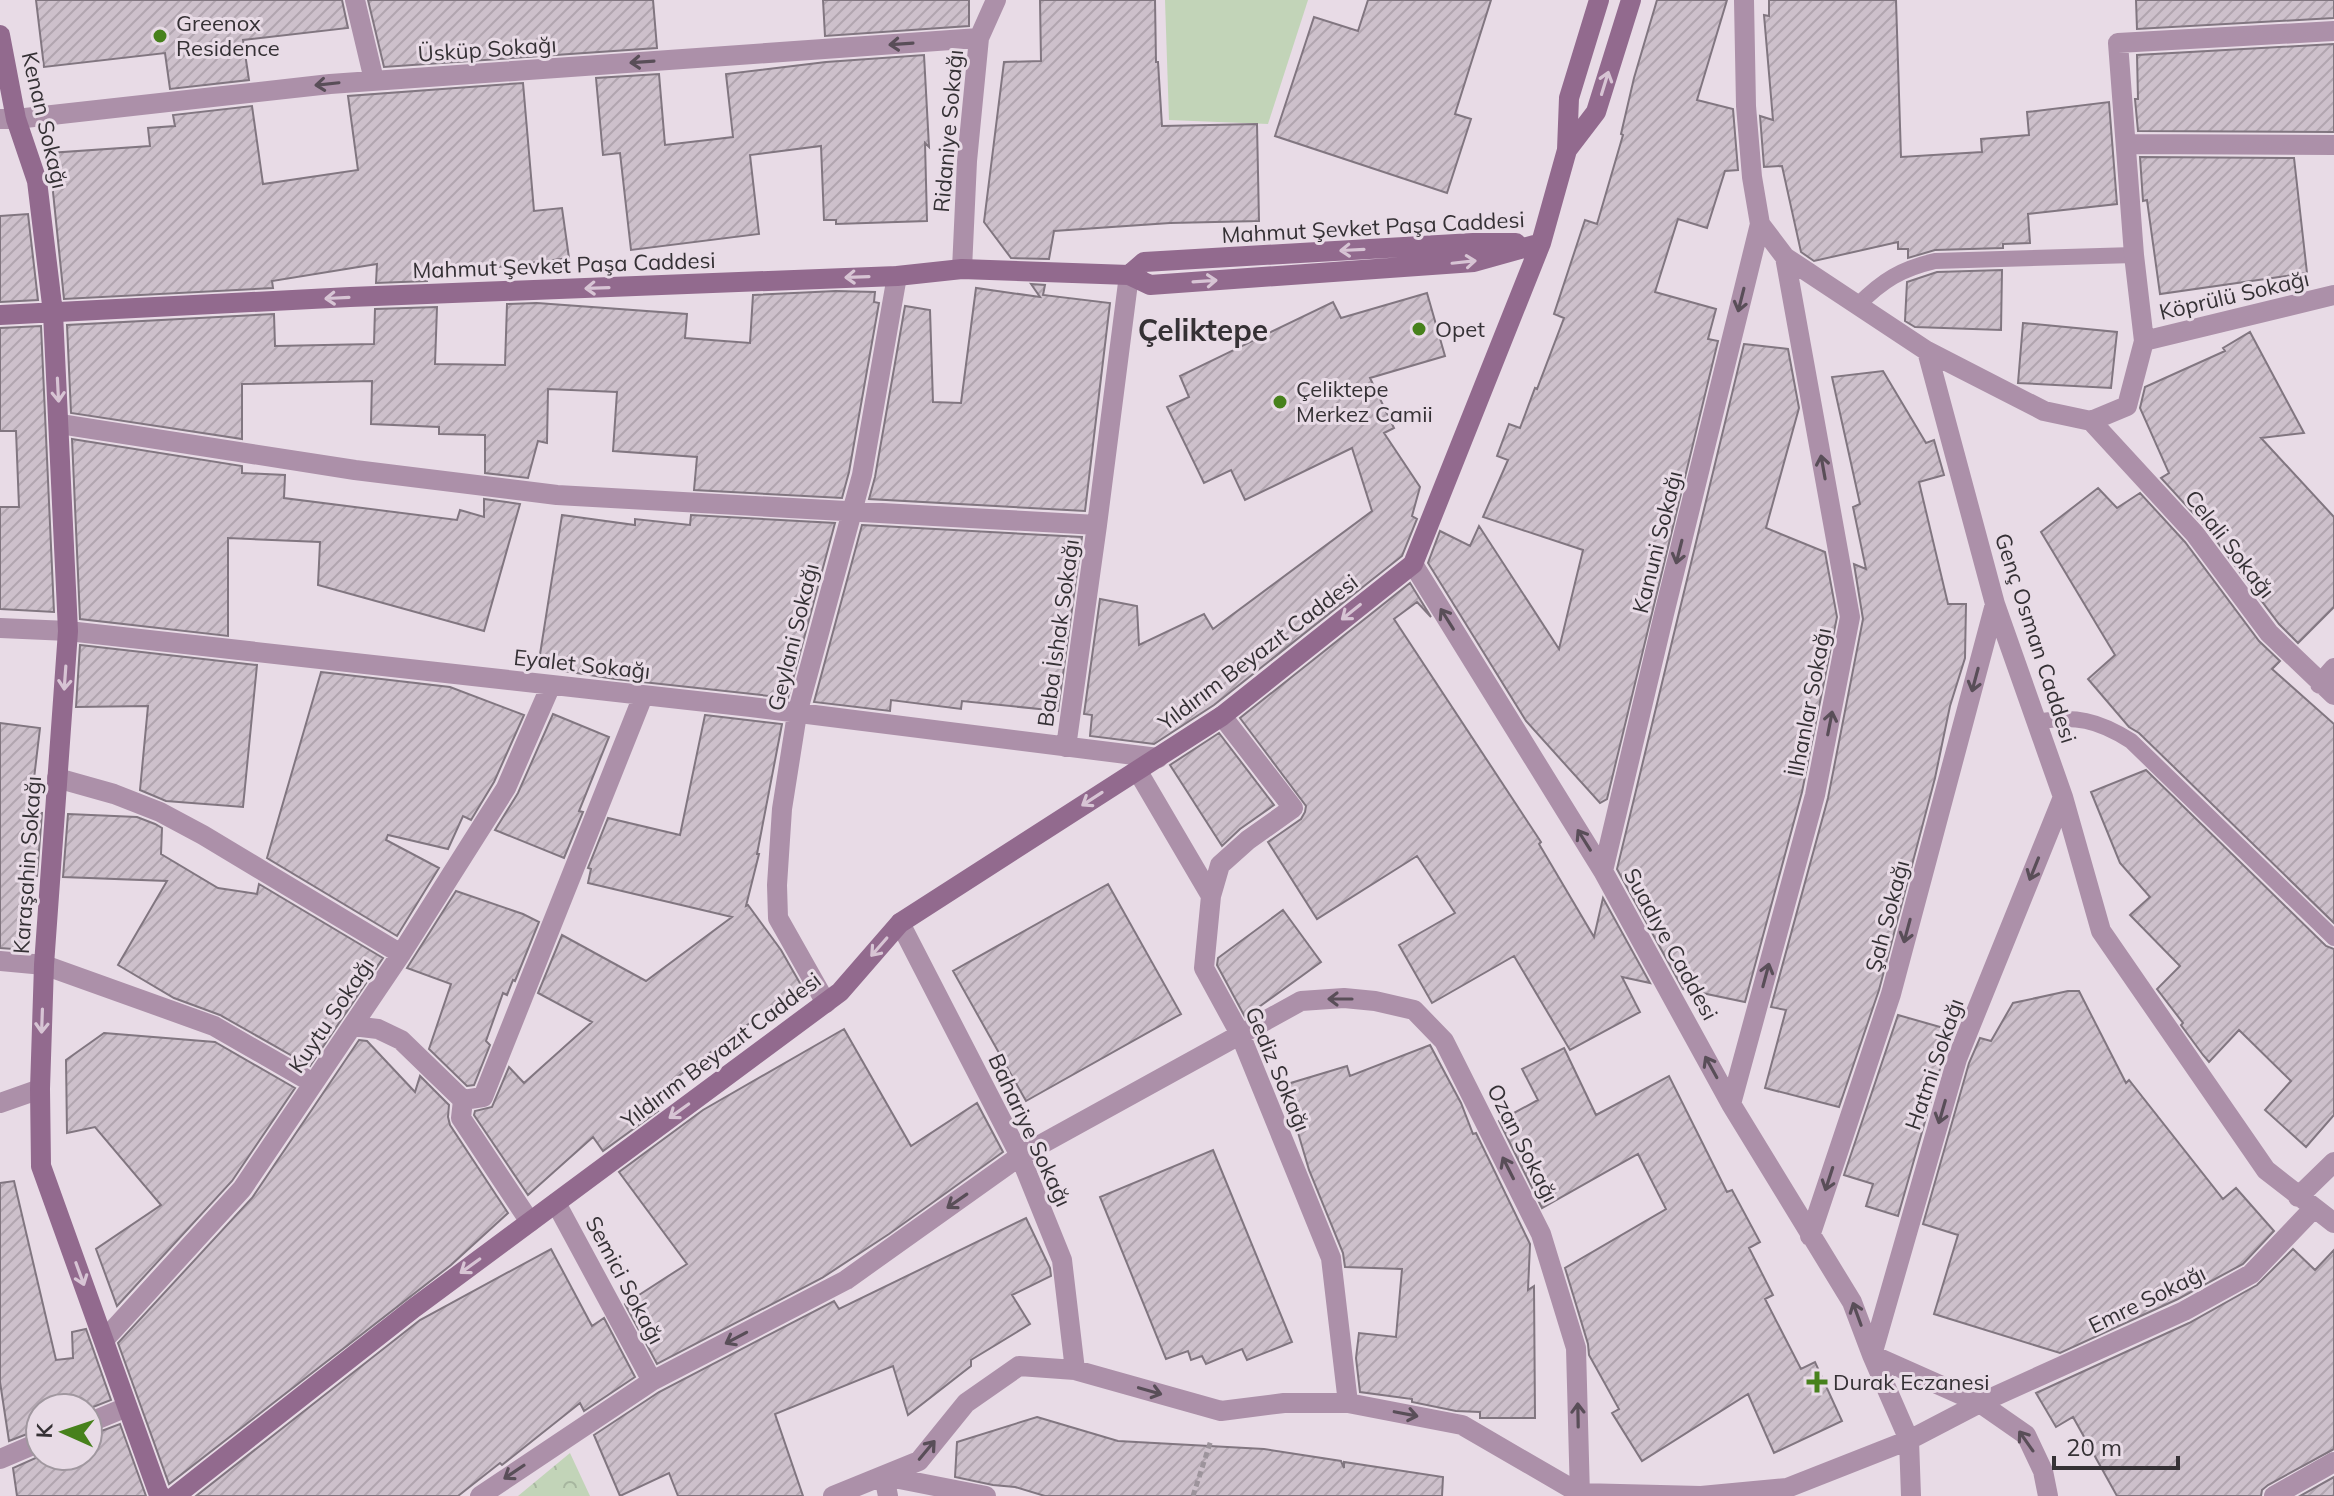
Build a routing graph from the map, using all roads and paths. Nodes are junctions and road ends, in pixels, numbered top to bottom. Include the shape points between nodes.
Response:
1 (355, 0) edge
2 (996, 0) edge
3 (1599, 0) edge
4 (1631, 0) edge
5 (1735, 0) edge
6 (1744, 10) edge
7 (2334, 31) edge
8 (0, 35) edge
9 (979, 38) junction
10 (374, 80) junction
11 (8, 119) edge
12 (2127, 144) junction
13 (2334, 145) edge
14 (1567, 150) junction
15 (1760, 224) junction
16 (1541, 243) junction
17 (2134, 255) junction
18 (1785, 257) junction
19 (962, 269) junction
20 (1129, 275) junction
21 (897, 276) junction
22 (2334, 295) edge
23 (1858, 305) junction
24 (53, 313) junction
25 (0, 315) edge
26 (2144, 341) junction
27 (1927, 351) junction
28 (2091, 421) junction
29 (60, 424) junction
30 (851, 512) junction
31 (1097, 525) junction
32 (1413, 564) junction
33 (1995, 604) junction
34 (0, 628) edge
35 (68, 631) junction
36 (2334, 668) edge
37 (551, 685) junction
38 (2327, 689) edge
39 (643, 696) junction
40 (797, 714) junction
41 (1222, 716) junction
42 (2037, 722) junction
43 (1066, 747) junction
44 (1158, 758) junction
45 (1137, 770) junction
46 (57, 778) junction
47 (2063, 797) junction
48 (1603, 871) junction
49 (1211, 896) junction
50 (900, 923) junction
51 (2334, 938) edge
52 (401, 954) junction
53 (0, 961) edge
54 (44, 965) junction
55 (826, 1003) junction
56 (353, 1026) junction
57 (1240, 1034) junction
58 (313, 1083) junction
59 (40, 1089) junction
60 (463, 1100) junction
61 (0, 1103) edge
62 (1731, 1104) junction
63 (1020, 1156) junction
64 (2334, 1162) edge
65 (2306, 1202) junction
66 (556, 1203) junction
67 (530, 1222) junction
68 (2334, 1223) edge
69 (1810, 1236) junction
70 (104, 1340) junction
71 (1872, 1355) junction
72 (1075, 1370) junction
73 (652, 1381) junction
74 (1348, 1403) junction
75 (1980, 1403) junction
76 (127, 1407) junction
77 (1221, 1411) junction
78 (104, 1416) edge
79 (1909, 1440) junction
80 (24, 1449) edge
81 (0, 1459) edge
82 (2334, 1462) edge
83 (886, 1486) edge
84 (1578, 1495) edge
85 (161, 1496) edge
86 (175, 1496) edge
87 (480, 1496) edge
88 (833, 1496) edge
89 (986, 1496) edge
90 (1193, 1496) edge
91 (1911, 1496) edge
92 (2048, 1496) edge
93 (2274, 1496) edge

1 - 10 street
2 - 9 street, Ridaniye Sokağı
3 - 14 street via 1569,98
14 -> 4 street via 1596,112
5 - 6 street
6 - 15 street via 1748,135
7 - 12 street via 2118,43
8 - 11 street, Kenan Sokağı
9 -> 10 street, Üsküp Sokağı
9 - 19 street, Ridaniye Sokağı
10 -> 11 street, Üsküp Sokağı
11 - 24 street, Kenan Sokağı via 37,181
12 - 13 street
12 - 17 street
14 - 16 street
15 - 18 street
15 -> 48 street, Kanuni Sokağı
16 - 20 street, Mahmut Şevket Paşa Caddesi via 1474,262 1150,285
16 - 32 street
17 - 23 lane via 1935,261 1891,276
17 - 26 street
18 - 23 street
62 -> 18 street, İlhanlar Sokağı via 1815,795 1850,617
19 - 20 street, Mahmut Şevket Paşa Caddesi
19 - 21 street, Mahmut Şevket Paşa Caddesi
20 - 31 street, Baba İshak Sokağı
21 -> 24 street, Mahmut Şevket Paşa Caddesi
21 - 30 street, Geylani Sokağı
22 - 26 street, Köprülü Sokağı
23 - 27 street
24 - 25 street, Mahmut Şevket Paşa Caddesi
24 -> 29 street, Karaşahin Sokağı
26 - 28 street via 2127,406
27 - 28 street via 2044,411
27 - 33 street, Genç Osman Caddesi
28 - 38 street, Celali Sokağı via 2195,534 2269,633
29 - 30 street via 557,495
29 - 35 street, Karaşahin Sokağı
30 - 31 street
30 - 40 street, Geylani Sokağı
31 - 43 street, Baba İshak Sokağı
32 -> 41 street, Yıldırım Beyazıt Caddesi
48 -> 32 street, Suadıye Caddesi
33 - 42 street, Genç Osman Caddesi
33 -> 69 street, Şah Sokağı via 1891,994
34 - 35 street, Eyalet Sokağı
35 - 37 street, Eyalet Sokağı
35 -> 46 street, Karaşahin Sokağı
36 - 38 street
37 - 39 street, Eyalet Sokağı
37 - 52 street, Kuytu Sokağı via 506,788
39 - 40 street, Eyalet Sokağı
39 - 60 street via 483,1097
40 - 43 street, Eyalet Sokağı
40 - 55 street, Geylani Sokağı via 782,809 778,918
41 - 44 street, Yıldırım Beyazıt Caddesi
41 - 49 street, Gediz Sokağı via 1293,808 1220,865
42 - 47 street, Genç Osman Caddesi
42 - 51 lane via 2079,719 2131,741
43 - 44 street, Eyalet Sokağı
44 - 45 street, Yıldırım Beyazıt Caddesi
45 - 49 street
45 -> 50 street, Yıldırım Beyazıt Caddesi
46 - 52 street via 160,812
46 - 54 street, Karaşahin Sokağı
47 - 65 street, Genç Osman Caddesi via 2101,931 2266,1170
47 -> 71 street, Hatmi Sokağı via 1957,1059
62 -> 48 street, Suadıye Caddesi
49 - 57 street, Gediz Sokağı via 1204,968
50 -> 55 street, Yıldırım Beyazıt Caddesi
50 - 63 street, Bahariye Sokağı
52 - 56 street, Kuytu Sokağı
53 - 54 street
54 - 58 street via 214,1026
54 -> 59 street, Karaşahin Sokağı
55 -> 66 street, Yıldırım Beyazıt Caddesi
56 - 58 street, Kuytu Sokağı
56 - 60 street via 378,1029 401,1040
57 - 63 street, Ozan Sokağı
57 - 74 street, Gediz Sokağı via 1331,1258
84 -> 57 street, Ozan Sokağı via 1576,1348 1541,1234 1444,1041 1414,1010 1344,998 1301,1001
58 - 70 street, Kuytu Sokağı via 242,1189
59 - 61 street
59 -> 70 street, Karaşahin Sokağı via 41,1166
60 - 67 street via 461,1118
62 - 69 street, Suadıye Caddesi
63 - 72 street, Bahariye Sokağı via 1062,1260
63 -> 73 street, Ozan Sokağı via 846,1280
64 - 65 street, Emre Sokağı
65 - 68 street, Genç Osman Caddesi
65 - 75 street, Emre Sokağı via 2251,1274 2184,1311
66 - 67 street, Yıldırım Beyazıt Caddesi
66 - 73 street, Semici Sokağı
67 -> 86 street, Yıldırım Beyazıt Caddesi
71 -> 69 street, Suadıye Caddesi via 1852,1302
70 - 76 street, Karaşahin Sokağı
71 - 75 street
71 - 79 street, Suadıye Caddesi
72 -> 77 street
83 -> 72 street via 919,1461 966,1403 1019,1366
73 -> 87 street, Ozan Sokağı
74 - 77 street via 1284,1403
74 -> 84 street via 1462,1425
75 - 79 street, Emre Sokağı
92 -> 75 street via 2026,1435
76 - 78 street
76 - 85 street, Karaşahin Sokağı
77 - 90 path
79 - 84 street, Emre Sokağı via 1787,1488 1701,1496
79 - 91 street
80 - 81 street
82 - 93 street
83 - 88 street
83 - 89 street

